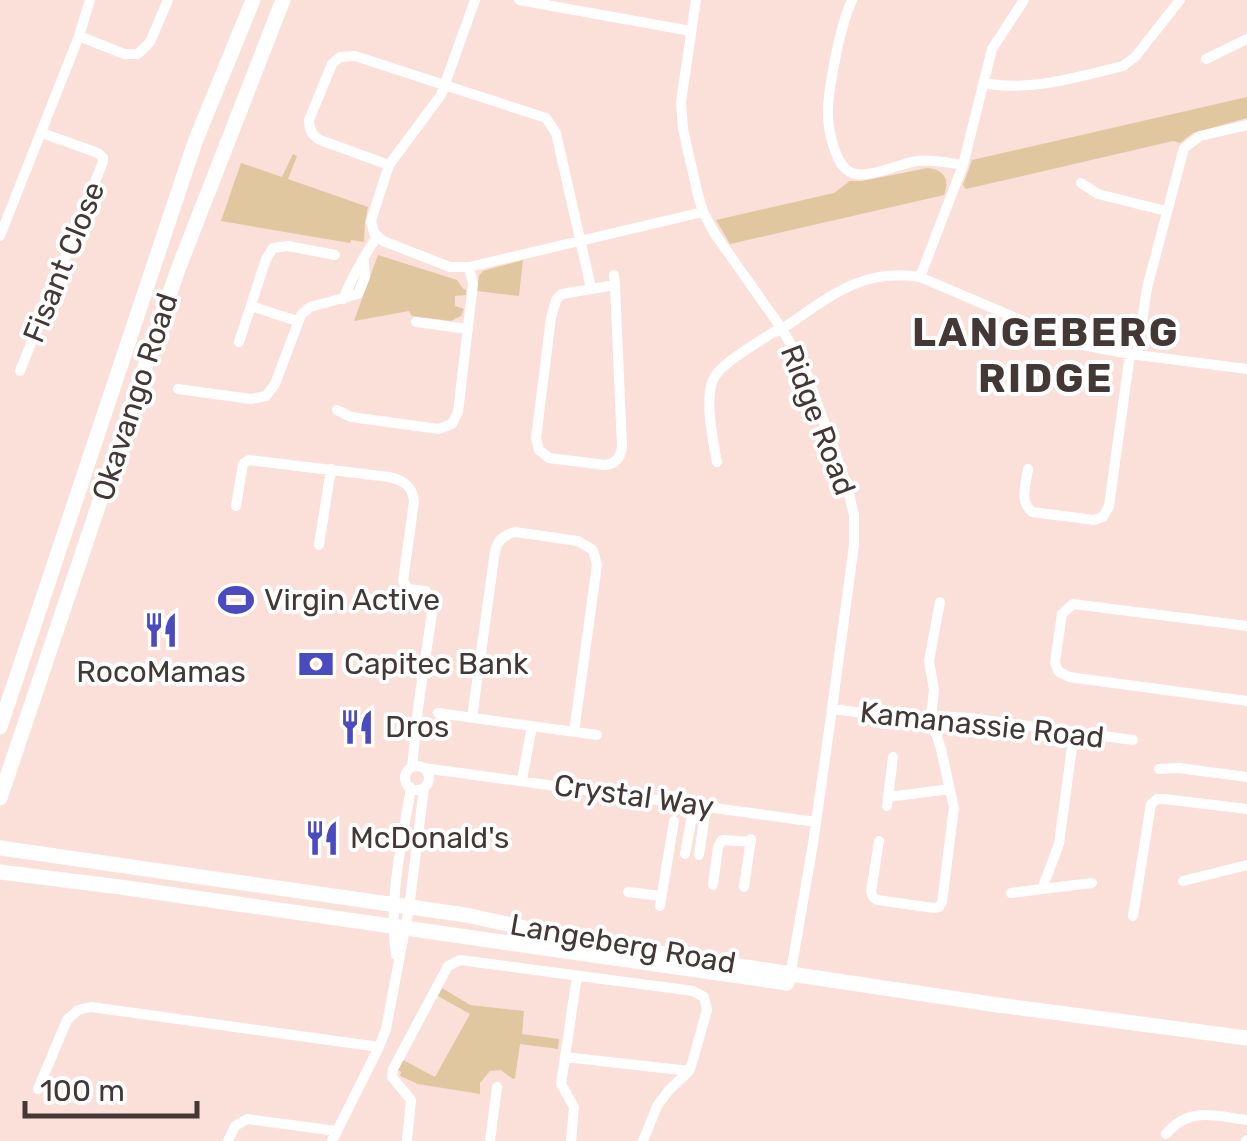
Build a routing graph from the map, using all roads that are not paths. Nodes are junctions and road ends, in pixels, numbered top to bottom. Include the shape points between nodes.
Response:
1 (90, 0) edge
2 (168, 0) edge
3 (254, 0) edge
4 (283, 0) edge
5 (476, 0) edge
6 (519, 0) edge
7 (696, 0) edge
8 (852, 0) edge
9 (1024, 0) edge
10 (1180, 0) edge
11 (690, 31) junction
12 (79, 36) junction
13 (1247, 39) edge
14 (1206, 59) dead end
15 (983, 83) junction
16 (445, 85) junction
17 (1247, 125) edge
18 (42, 132) junction
19 (389, 164) junction
20 (963, 165) junction
21 (1081, 184) dead end
22 (1166, 211) junction
23 (703, 212) junction
24 (376, 235) junction
25 (0, 236) edge
26 (582, 239) junction
27 (335, 255) dead end
28 (469, 268) junction
29 (920, 277) junction
30 (591, 288) junction
31 (251, 306) junction
32 (297, 321) junction
33 (416, 322) dead end
34 (468, 329) junction
35 (782, 329) junction
36 (239, 342) dead end
37 (1133, 354) junction
38 (1247, 369) edge
39 (20, 372) dead end
40 (178, 390) dead end
41 (337, 410) dead end
42 (717, 462) dead end
43 (331, 469) junction
44 (1028, 469) dead end
45 (236, 506) dead end
46 (319, 544) dead end
47 (940, 602) dead end
48 (1247, 626) edge
49 (1247, 701) edge
50 (832, 709) junction
51 (438, 713) dead end
52 (472, 718) junction
53 (931, 718) junction
54 (0, 726) edge
55 (532, 726) junction
56 (574, 732) junction
57 (1074, 732) junction
58 (597, 735) dead end
59 (1133, 740) dead end
60 (893, 757) dead end
61 (1159, 769) dead end
62 (422, 773) junction
63 (1247, 776) edge
64 (522, 780) junction
65 (411, 788) junction
66 (950, 789) junction
67 (0, 798) edge
68 (694, 804) junction
69 (706, 806) junction
70 (1247, 809) edge
71 (674, 821) dead end
72 (816, 822) junction
73 (690, 826) junction
74 (703, 828) junction
75 (878, 840) dead end
76 (0, 848) edge
77 (670, 852) junction
78 (686, 854) junction
79 (699, 855) junction
80 (716, 857) junction
81 (1247, 865) edge
82 (0, 872) edge
83 (1183, 881) dead end
84 (1092, 883) dead end
85 (713, 885) dead end
86 (744, 887) dead end
87 (1042, 889) junction
88 (628, 892) dead end
89 (1011, 892) dead end
90 (402, 907) junction
91 (1133, 916) dead end
92 (398, 928) junction
93 (577, 976) junction
94 (790, 979) junction
95 (1247, 1038) edge
96 (1247, 1046) edge
97 (380, 1047) junction
98 (565, 1057) junction
99 (689, 1071) junction
100 (498, 1087) dead end
101 (38, 1089) dead end
102 (1247, 1120) edge
103 (1166, 1134) dead end
104 (335, 1136) edge
105 (228, 1141) edge
106 (407, 1141) edge
107 (490, 1141) edge
108 (571, 1141) edge
109 (643, 1141) edge

1 - 12 street
2 - 12 street via 138,54
3 - 54 main road, Okavango Road via 195,142
4 - 67 main road, Okavango Road via 177,272
5 - 16 street
6 - 11 street
7 - 11 street, Ridge Road
8 - 20 street via 828,108 842,166 860,174 923,160
9 - 15 street via 992,49
10 - 15 street via 1123,66 1033,85
11 - 23 street, Ridge Road via 682,120
12 - 18 street
13 - 14 street
15 - 20 street
16 - 19 street
16 - 19 street via 350,55 332,64 309,120 312,133
16 - 26 street via 552,124
17 - 22 street via 1187,144
18 - 25 street
18 - 39 street, Fisant Close via 98,153 104,162
19 - 24 street via 372,221
20 - 29 street
21 - 22 street
22 - 37 street
23 - 26 street
23 - 35 street, Ridge Road
24 - 28 street via 450,267
24 - 32 street via 344,299 304,310
26 - 28 street
26 - 30 street
27 - 31 street via 274,248
28 - 34 street
29 - 35 street via 864,280
29 - 37 street via 1072,342
30 - 30 street via 562,294 554,306 536,443 549,458 605,466 619,458 622,446 614,280
31 - 32 street
31 - 36 street
32 - 40 street via 266,396
33 - 34 street
34 - 41 street via 457,417 449,426
35 - 42 street via 714,378
35 - 50 street, Ridge Road via 826,423 854,516
37 - 38 street
37 - 44 street via 1106,514 1089,520 1029,510
43 - 45 street via 245,461
43 - 46 street
43 - 62 street via 400,480 414,497 402,581 426,592 432,613 414,750
47 - 53 street via 929,662
48 - 49 street via 1073,604 1062,614 1055,662 1068,677
50 - 53 street, Kamanassie Road
50 - 72 street, Ridge Road
51 - 52 street
52 - 55 street
52 - 56 street via 498,541 515,532 578,540 592,550 596,565
53 - 57 street, Kamanassie Road
53 - 66 street
55 - 56 street
55 - 64 street
56 - 58 street
57 - 59 street, Kamanassie Road
57 - 87 street via 1059,844
60 - 66 street via 887,801
61 - 63 street
62 - 64 street, Crystal Way
62 - 65 street, Crystal Way via 418,790
62 - 65 street via 405,777
62 - 90 street via 421,828
64 - 68 street, Crystal Way
65 - 90 street via 396,882
66 - 75 street via 954,808 940,907 873,897
68 - 69 street, Crystal Way
68 - 73 street
69 - 72 street, Crystal Way
69 - 74 street
70 - 91 street via 1157,799 1151,804
71 - 77 street
72 - 94 street, Ridge Road
73 - 74 street
73 - 78 street
74 - 79 street
76 - 90 main road, Langeberg Road
77 - 78 street
77 - 88 street via 660,901
78 - 79 street
79 - 80 street
80 - 85 street
80 - 86 street via 722,840 751,839
81 - 83 street
82 - 92 main road, Langeberg Road
84 - 87 street
87 - 89 street
90 - 92 street
90 - 94 main road, Langeberg Road
92 - 94 main road, Langeberg Road
92 - 97 street via 398,968
93 - 98 street
93 - 99 street via 699,993 708,1010
93 - 106 street via 470,960 450,964 393,1069 411,1100
94 - 95 main road, Langeberg Road
94 - 96 main road, Langeberg Road
97 - 101 street via 91,1007 67,1020
97 - 104 street
98 - 99 street
98 - 108 street via 561,1084 574,1108
99 - 109 street via 657,1106
100 - 107 street
102 - 103 street via 1197,1114
104 - 105 street via 248,1119

